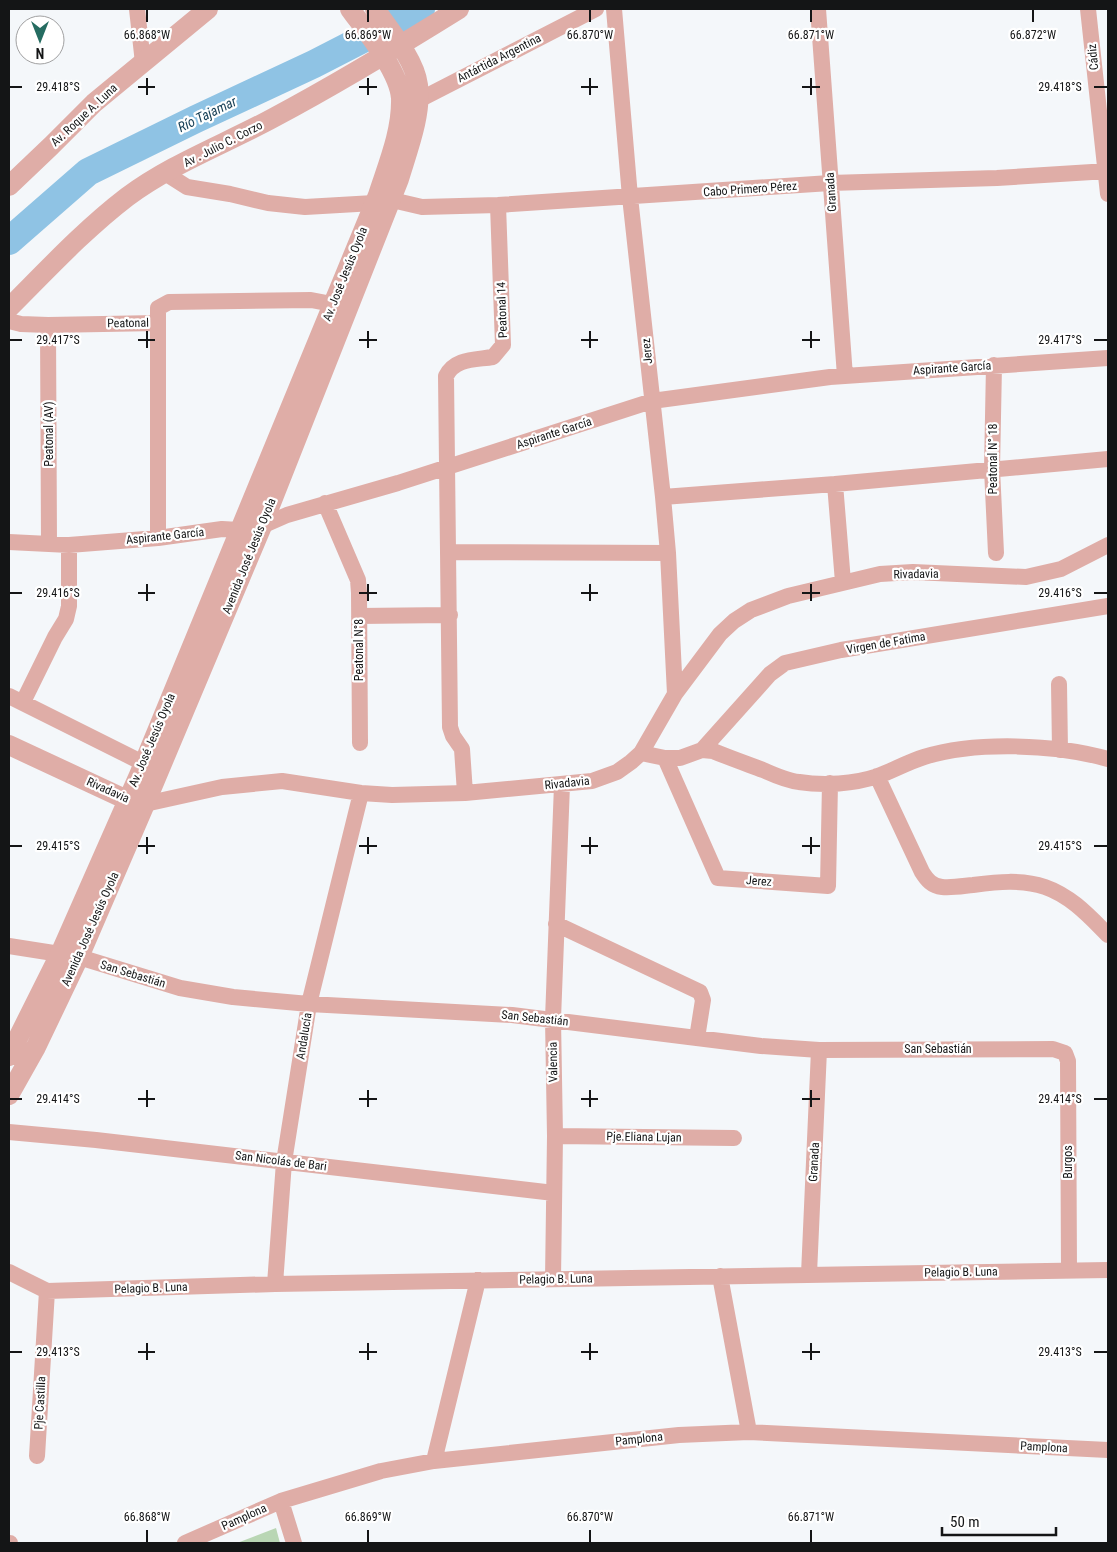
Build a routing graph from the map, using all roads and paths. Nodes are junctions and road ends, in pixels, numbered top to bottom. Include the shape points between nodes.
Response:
1 (137, 9) edge
2 (208, 9) edge
3 (459, 9) edge
4 (596, 9) edge
5 (614, 9) edge
6 (818, 9) edge
7 (834, 9) edge
8 (1088, 9) edge
9 (375, 10) edge
10 (355, 16) edge
11 (386, 43) junction
12 (143, 63) junction
13 (409, 102) junction
14 (1107, 171) edge
15 (165, 173) junction
16 (830, 183) junction
17 (9, 186) edge
18 (1108, 194) edge
19 (630, 197) junction
20 (383, 202) junction
21 (498, 205) junction
22 (332, 304) junction
23 (9, 308) edge
24 (9, 321) edge
25 (158, 323) junction
26 (48, 325) junction
27 (1108, 358) edge
28 (994, 365) junction
29 (845, 376) junction
30 (652, 401) junction
31 (1108, 459) edge
32 (448, 467) junction
33 (992, 469) junction
34 (835, 484) junction
35 (256, 489) joint
36 (663, 497) junction
37 (325, 503) junction
38 (262, 526) junction
39 (239, 530) junction
40 (158, 538) junction
41 (9, 542) edge
42 (49, 544) junction
43 (68, 544) junction
44 (1108, 545) edge
45 (448, 552) junction
46 (668, 553) junction
47 (996, 553) dead end
48 (843, 582) junction
49 (1108, 606) edge
50 (450, 615) junction
51 (359, 616) junction
52 (1059, 684) dead end
53 (675, 694) junction
54 (16, 699) edge
55 (360, 743) dead end
56 (9, 745) edge
57 (702, 750) junction
58 (1060, 750) junction
59 (641, 752) junction
60 (665, 758) junction
61 (1108, 759) edge
62 (143, 763) junction
63 (877, 776) junction
64 (830, 783) junction
65 (562, 785) junction
66 (465, 792) junction
67 (361, 793) junction
68 (136, 802) junction
69 (556, 924) junction
70 (1108, 935) edge
71 (9, 946) edge
72 (70, 955) junction
73 (309, 1004) junction
74 (553, 1019) junction
75 (697, 1038) junction
76 (819, 1050) junction
77 (1065, 1053) joint
78 (9, 1056) edge
79 (9, 1095) edge
80 (9, 1132) edge
81 (555, 1136) junction
82 (734, 1138) dead end
83 (284, 1162) junction
84 (554, 1193) junction
85 (1069, 1270) junction
86 (1108, 1270) edge
87 (9, 1272) edge
88 (809, 1274) junction
89 (720, 1276) junction
90 (553, 1278) junction
91 (478, 1280) junction
92 (274, 1284) junction
93 (47, 1291) junction
94 (749, 1432) junction
95 (1108, 1450) edge
96 (37, 1456) dead end
97 (434, 1462) junction
98 (280, 1501) junction
99 (185, 1543) edge
100 (294, 1543) edge

1 - 12 street
2 - 12 street, Av. Roque A. Luna
3 - 11 street, Av . Julio C. Corzo
4 - 13 street, Antártida Argentina
5 - 19 street, Jerez
6 - 7 street
6 - 16 street, Granada
8 - 14 street, Cádiz
9 - 11 street, Avenida José Jesús Oyola
10 - 11 street, Avenida José Jesús Oyola
11 - 13 street, Avenida José Jesús Oyola via 412,66 418,84
11 - 15 street, Av . Julio C. Corzo via 274,118
12 - 17 street, Av. Roque A. Luna via 94,103
13 - 20 street, Avenida José Jesús Oyola via 415,122 400,179
14 - 16 street, Cabo Primero Pérez
14 - 18 street, Cádiz
15 - 20 street, Cabo Primero Pérez via 187,187 268,203 305,206
15 - 23 street, Av . Julio C. Corzo via 128,196 80,236
16 - 19 street, Cabo Primero Pérez
16 - 29 street, Granada
19 - 21 street, Cabo Primero Pérez
19 - 30 street, Jerez
20 - 21 street, Cabo Primero Pérez via 422,206
20 - 22 street, Av. José Jesús Oyola
20 - 38 street, Avenida José Jesús Oyola
21 - 32 street, Peatonal 14 via 503,345 493,357 462,361 450,368 446,376
22 - 25 street via 311,300 169,302 158,308
22 - 35 street, Av. José Jesús Oyola
24 - 26 street, Peatonal
25 - 26 street, Peatonal
25 - 40 street
26 - 42 street, Peatonal (AV)
27 - 28 street, Aspirante García
28 - 29 street, Aspirante García
28 - 33 street, Peatonal N° 18
29 - 30 street, Aspirante García
30 - 32 street, Aspirante García
30 - 36 street, Jerez
31 - 33 street
32 - 37 street, Aspirante García
32 - 45 street, Peatonal 14
33 - 34 street
33 - 47 street, Peatonal N° 18
34 - 36 street
34 - 48 street
35 - 39 street, Avenida José Jesús Oyola
36 - 46 street, Jerez
37 - 38 street, Aspirante García
37 - 51 street, Peatonal N°8 via 358,580
38 - 39 street, Aspirante García
38 - 68 street, Avenida José Jesús Oyola
39 - 40 street, Aspirante García via 222,529
39 - 62 street, Av. José Jesús Oyola
40 - 43 street, Aspirante García
41 - 42 street, Aspirante García
42 - 43 street, Aspirante García
43 - 54 street via 69,606 66,620
44 - 48 street, Rivadavia via 1061,569 1026,577 913,572 880,574
45 - 46 street
45 - 50 street, Peatonal 14
46 - 53 street, Jerez
48 - 53 street, Rivadavia via 788,596 751,610 734,621 720,634
49 - 57 street, Virgen de Fatima via 841,650 785,663 770,674
50 - 51 street
50 - 66 street, Peatonal 14 via 450,727 462,749
51 - 55 street, Peatonal N°8
52 - 58 street
53 - 59 street, Rivadavia
54 - 62 street
56 - 68 street, Rivadavia
57 - 60 street via 680,758
57 - 64 street via 713,751 798,782
58 - 61 street via 1086,752
58 - 63 street via 999,747 952,750
59 - 60 street
59 - 65 street, Rivadavia via 617,772 592,781
60 - 64 street, Jerez via 718,878 828,886
62 - 68 street, Av. José Jesús Oyola
63 - 64 street
63 - 70 street via 929,882 941,887 999,882 1025,882 1045,887 1068,898
65 - 66 street, Rivadavia
65 - 69 street, Valencia
66 - 67 street, Rivadavia
67 - 68 street, Rivadavia via 282,781
67 - 73 street, Andalucía
68 - 72 street, Av. José Jesús Oyola
69 - 74 street, Valencia
69 - 75 street via 700,992 703,1000
71 - 72 street, San Sebastián
72 - 73 street, San Sebastián via 180,988
72 - 78 street, Av. José Jesús Oyola
72 - 79 street, Avenida José Jesús Oyola via 36,1046
73 - 74 street, San Sebastián
73 - 83 street, Andalucía
74 - 75 street, San Sebastián
74 - 81 street, Valencia
75 - 76 street, San Sebastián
76 - 77 street, San Sebastián via 1053,1048
76 - 88 street, Granada
77 - 85 street, Burgos via 1068,1062
80 - 83 street, San Nicolás de Bari
81 - 82 street, Pje.Eliana Lujan
81 - 84 street, Valencia
83 - 84 street, San Nicolás de Bari
83 - 92 street, Andalucía
84 - 90 street, Valencia
85 - 86 street, Pelagio B. Luna
85 - 88 street, Pelagio B. Luna
87 - 93 street, Pelagio B. Luna
88 - 89 street, Pelagio B. Luna
89 - 90 street, Pelagio B. Luna
89 - 94 street
90 - 91 street, Pelagio B. Luna
91 - 92 street, Pelagio B. Luna
91 - 97 street
92 - 93 street, Pelagio B. Luna
93 - 96 street, Pje Castilla
94 - 95 street, Pamplona
94 - 97 street, Pamplona via 679,1435
97 - 98 street, Pamplona via 381,1471
98 - 99 street, Pamplona
98 - 100 street

